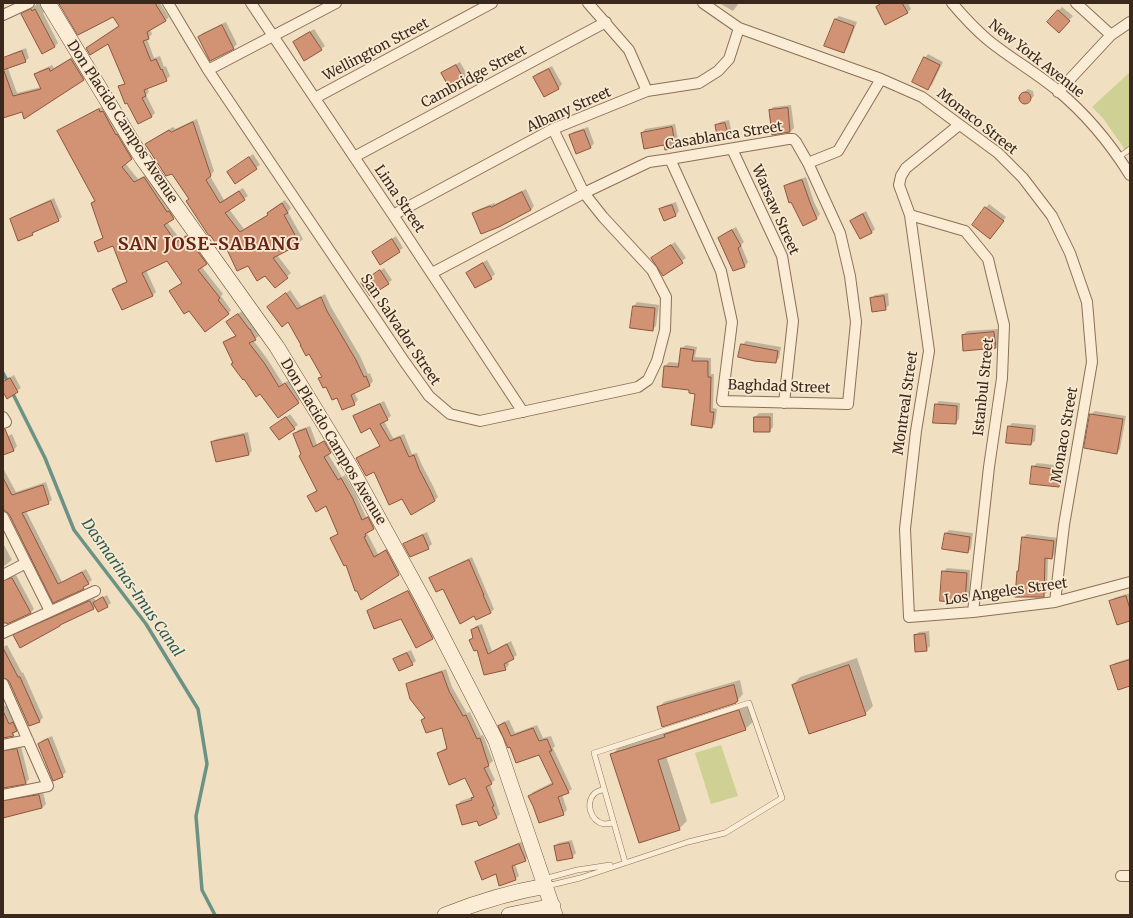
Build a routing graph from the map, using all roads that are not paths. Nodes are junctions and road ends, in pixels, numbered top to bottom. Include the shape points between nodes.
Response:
1 (29, 3) edge
2 (48, 3) edge
3 (168, 3) edge
4 (251, 3) edge
5 (336, 3) edge
6 (492, 3) edge
7 (588, 3) edge
8 (703, 3) edge
9 (952, 3) edge
10 (1076, 3) edge
11 (3, 15) edge
12 (606, 22) junction
13 (1130, 22) edge
14 (739, 28) junction
15 (1111, 35) junction
16 (273, 36) junction
17 (208, 70) junction
18 (881, 79) junction
19 (647, 91) junction
20 (1058, 92) junction
21 (315, 98) junction
22 (958, 125) junction
23 (553, 129) junction
24 (732, 149) junction
25 (1130, 149) edge
26 (354, 157) junction
27 (1119, 157) junction
28 (670, 159) junction
29 (808, 163) junction
30 (1130, 175) edge
31 (584, 193) junction
32 (393, 215) junction
33 (910, 215) junction
34 (432, 273) junction
35 (784, 403) junction
36 (848, 404) joint
37 (523, 412) junction
38 (3, 417) edge
39 (3, 423) edge
40 (3, 517) edge
41 (6, 529) edge
42 (26, 563) junction
43 (3, 575) edge
44 (1130, 582) edge
45 (95, 591) dead end
46 (1056, 602) junction
47 (50, 611) junction
48 (973, 612) junction
49 (909, 617) joint
50 (3, 632) edge
51 (3, 684) edge
52 (6, 697) edge
53 (28, 740) junction
54 (3, 745) edge
55 (604, 788) junction
56 (3, 795) edge
57 (614, 823) junction
58 (625, 862) junction
59 (544, 883) junction
60 (554, 910) edge
61 (445, 915) edge
62 (509, 915) edge

1 - 11 street
2 - 59 main road, Don Placido Campos Avenue via 142,158 276,347 351,468 424,601 496,741
3 - 17 street, San Salvador Street
4 - 16 street, Lima Street
5 - 16 street
6 - 21 street, Wellington Street
7 - 12 street
8 - 14 street, Monaco Street
9 - 20 street, New York Avenue via 988,40
10 - 15 street
12 - 19 street via 629,50
12 - 26 street, Cambridge Street
13 - 15 street
14 - 18 street, Monaco Street
14 - 19 street, Albany Street via 729,59 718,71 699,83
15 - 20 street
16 - 17 street
16 - 21 street, Lima Street
17 - 37 street, San Salvador Street via 429,396 450,414 480,420
18 - 22 street, Monaco Street via 922,97
18 - 29 street via 838,151
19 - 23 street, Albany Street
20 - 27 street, New York Avenue via 1094,125
21 - 26 street, Lima Street
22 - 33 street, Montreal Street via 906,168 901,176 899,185
22 - 46 street, Monaco Street via 998,153 1023,178 1052,216 1070,253 1087,302 1092,362 1064,525
23 - 31 street, San Salvador Street
23 - 32 street, Albany Street
24 - 28 street, Casablanca Street
24 - 29 street, Casablanca Street via 793,139
24 - 35 street, Warsaw Street via 782,256 793,321
25 - 27 lane
26 - 32 street, Lima Street
27 - 30 street, New York Avenue
28 - 31 street, Casablanca Street via 649,162
28 - 35 street, Baghdad Street via 721,271 732,322 722,401
29 - 36 street, Casablanca Street via 840,233 850,276 856,322
31 - 34 street, Casablanca Street
31 - 37 street, San Salvador Street via 652,270 666,297 665,330 657,361 648,380 638,386
32 - 34 street, Lima Street
33 - 48 street, Istanbul Street via 965,231 988,260 1004,325 1002,378
33 - 49 street, Montreal Street via 929,351 916,431 905,529
34 - 37 street, Lima Street
35 - 36 street, Baghdad Street
38 - 39 street via 6,422
40 - 41 street
41 - 42 street
42 - 43 street
42 - 47 street
44 - 46 street, Los Angeles Street
45 - 47 street
46 - 48 street, Los Angeles Street
47 - 50 street
48 - 49 street, Los Angeles Street
51 - 52 street
52 - 53 street
53 - 54 street
53 - 56 street via 48,786
55 - 57 lane
55 - 57 lane via 595,793 590,801 590,811 595,819 604,824
55 - 58 lane via 594,753 749,703 782,798 725,833
57 - 58 lane
58 - 59 lane via 580,878
58 - 59 lane via 577,870
59 - 60 main road, Don Placido Campos Avenue
59 - 61 main road
60 - 62 main road

